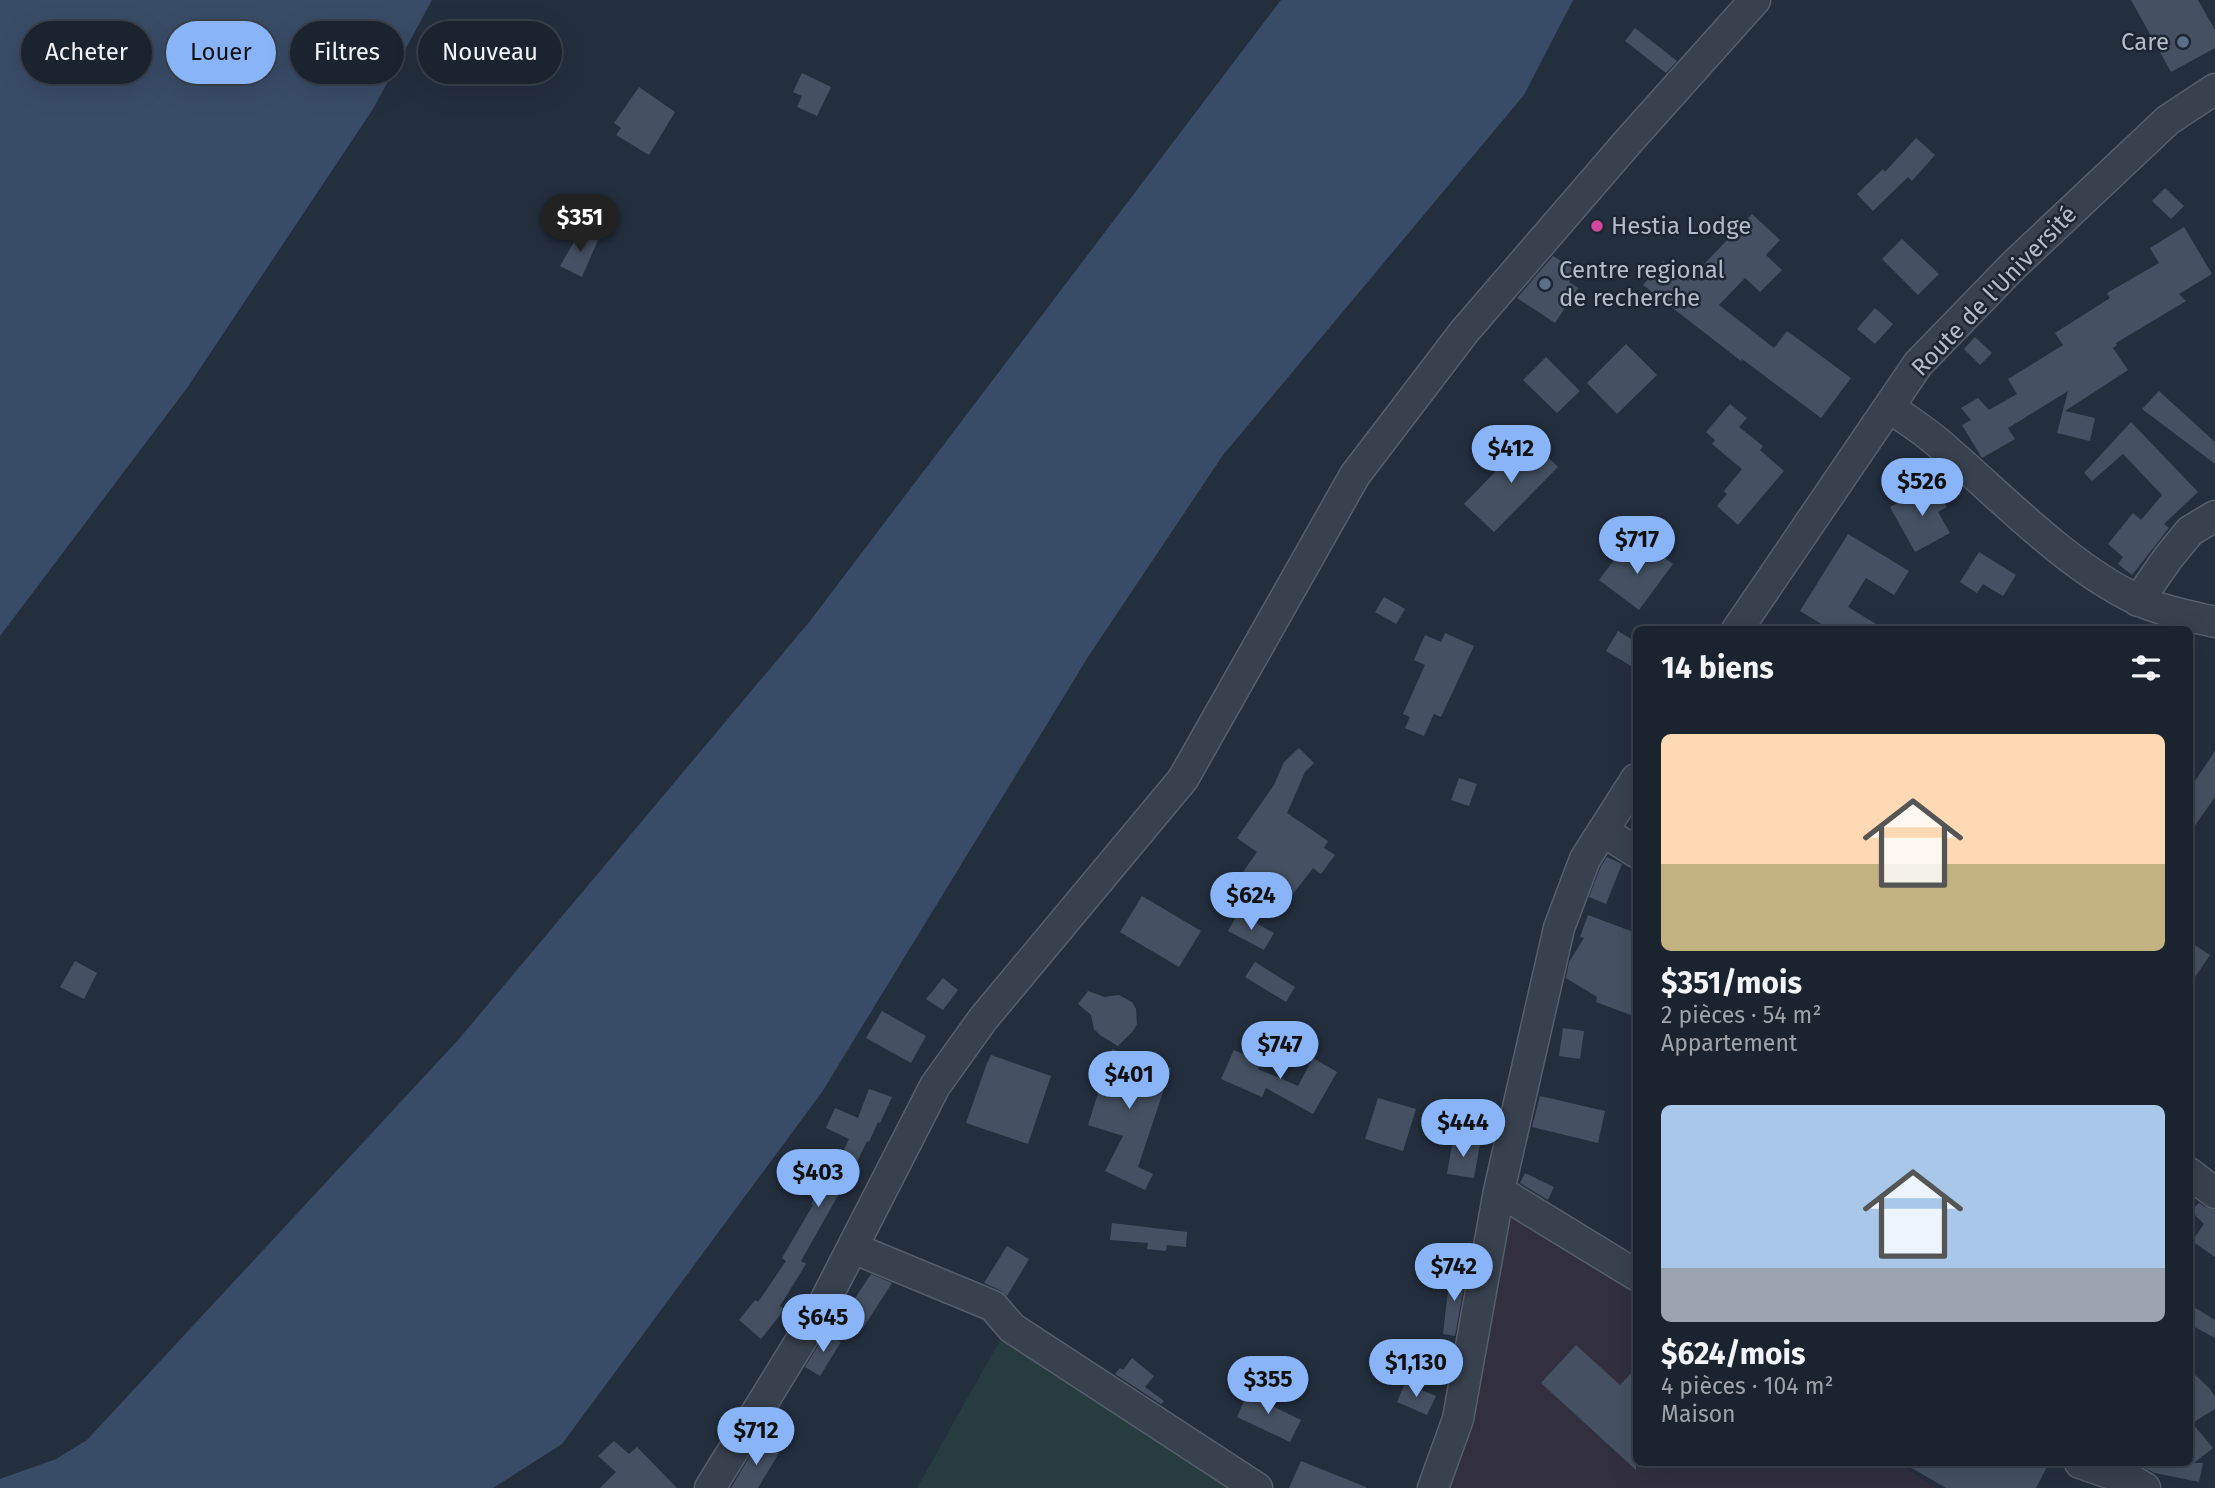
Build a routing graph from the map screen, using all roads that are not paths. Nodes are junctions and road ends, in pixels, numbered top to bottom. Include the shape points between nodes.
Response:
1 (1755, 0) edge
2 (2215, 89) edge
3 (1889, 407) junction
4 (2215, 516) edge
5 (2138, 600) junction
6 (2215, 622) edge
7 (1740, 626) edge
8 (1633, 784) edge
9 (1603, 831) junction
10 (1633, 850) edge
11 (2193, 1176) edge
12 (1499, 1191) junction
13 (2215, 1193) edge
14 (853, 1248) junction
15 (1633, 1273) edge
16 (2089, 1466) edge
17 (710, 1488) edge
18 (1257, 1488) edge
19 (1433, 1488) edge
20 (2145, 1488) edge

1 - 14 street via 1464,332 1355,475 1182,779 983,1019 935,1086
2 - 3 street, Route de l'Université via 2168,120 2015,264 1918,364
3 - 5 street via 1934,439 2058,548
3 - 7 street, Route de l'Université
4 - 5 street via 2190,531
5 - 6 street
8 - 9 street
9 - 10 street
9 - 12 street via 1585,859 1559,928
11 - 13 street
12 - 15 street
12 - 19 street via 1458,1419
14 - 17 street
14 - 18 street via 993,1306 1012,1328
16 - 20 street

